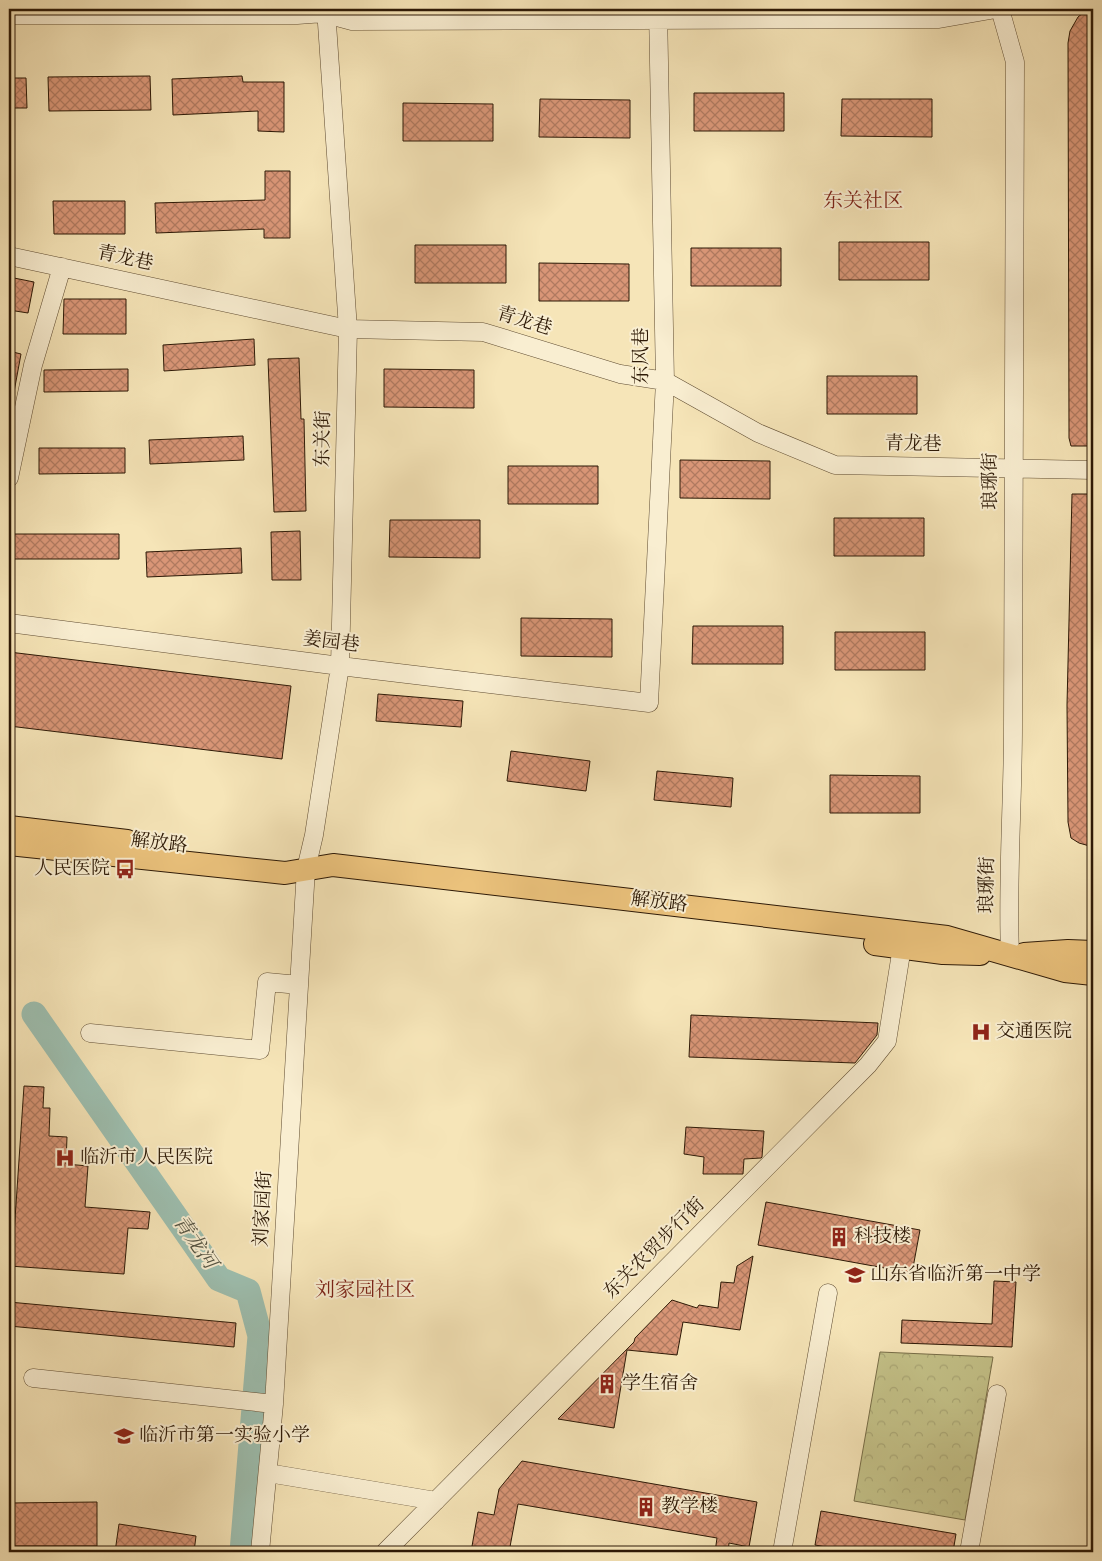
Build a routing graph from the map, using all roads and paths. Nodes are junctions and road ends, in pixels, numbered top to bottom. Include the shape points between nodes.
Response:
1 (428, 9) edge
2 (996, 9) edge
3 (1000, 9) edge
4 (326, 11) edge
5 (658, 14) edge
6 (9, 16) edge
7 (9, 256) edge
8 (62, 267) junction
9 (348, 329) junction
10 (664, 381) junction
11 (1012, 467) junction
12 (1093, 470) edge
13 (9, 478) edge
14 (9, 623) edge
15 (340, 666) junction
16 (649, 703) joint
17 (9, 827) edge
18 (9, 844) edge
19 (306, 869) junction
20 (902, 947) junction
21 (1093, 952) edge
22 (1010, 955) junction
23 (1093, 974) edge
24 (299, 985) junction
25 (90, 1033) dead end
26 (828, 1293) dead end
27 (33, 1378) dead end
28 (997, 1394) dead end
29 (259, 1402) junction
30 (268, 1473) junction
31 (436, 1501) junction
32 (260, 1552) edge
33 (385, 1552) edge
34 (782, 1552) edge
35 (969, 1552) edge

1 - 4 street
2 - 5 street via 939,19
3 - 11 street, 琅琊街 via 1015,62
4 - 5 street via 352,21
4 - 6 street
4 - 9 street, 东关街
5 - 10 street, 东风巷
7 - 8 street, 青龙巷
8 - 9 street, 青龙巷
8 - 13 street via 33,365
9 - 10 street, 青龙巷 via 483,332 620,374
9 - 15 street, 东关街
10 - 11 street, 青龙巷 via 758,433 835,465
10 - 16 street, 东风巷
11 - 12 street, 青龙巷
11 - 22 street, 琅琊街
14 - 15 street, 姜园巷
15 - 16 street, 姜园巷
15 - 19 street, 东关街
17 - 19 main road, 解放路 via 286,859
18 - 19 main road, 解放路 via 285,873
19 - 20 main road, 解放路 via 332,879
19 - 22 main road, 解放路 via 333,865 947,937
19 - 24 street, 刘家园街
20 - 22 main road, 解放路 via 943,953
20 - 31 street, 东关农贸步行街 via 887,1041 872,1059
21 - 22 main road, 解放路
22 - 23 main road, 解放路 via 1065,971
24 - 25 street via 267,982 260,1050
24 - 29 street, 刘家园街
26 - 34 street
27 - 29 street
28 - 35 street
29 - 30 street, 刘家园街
30 - 31 street
30 - 32 street, 刘家园街
31 - 33 street, 东关农贸步行街

